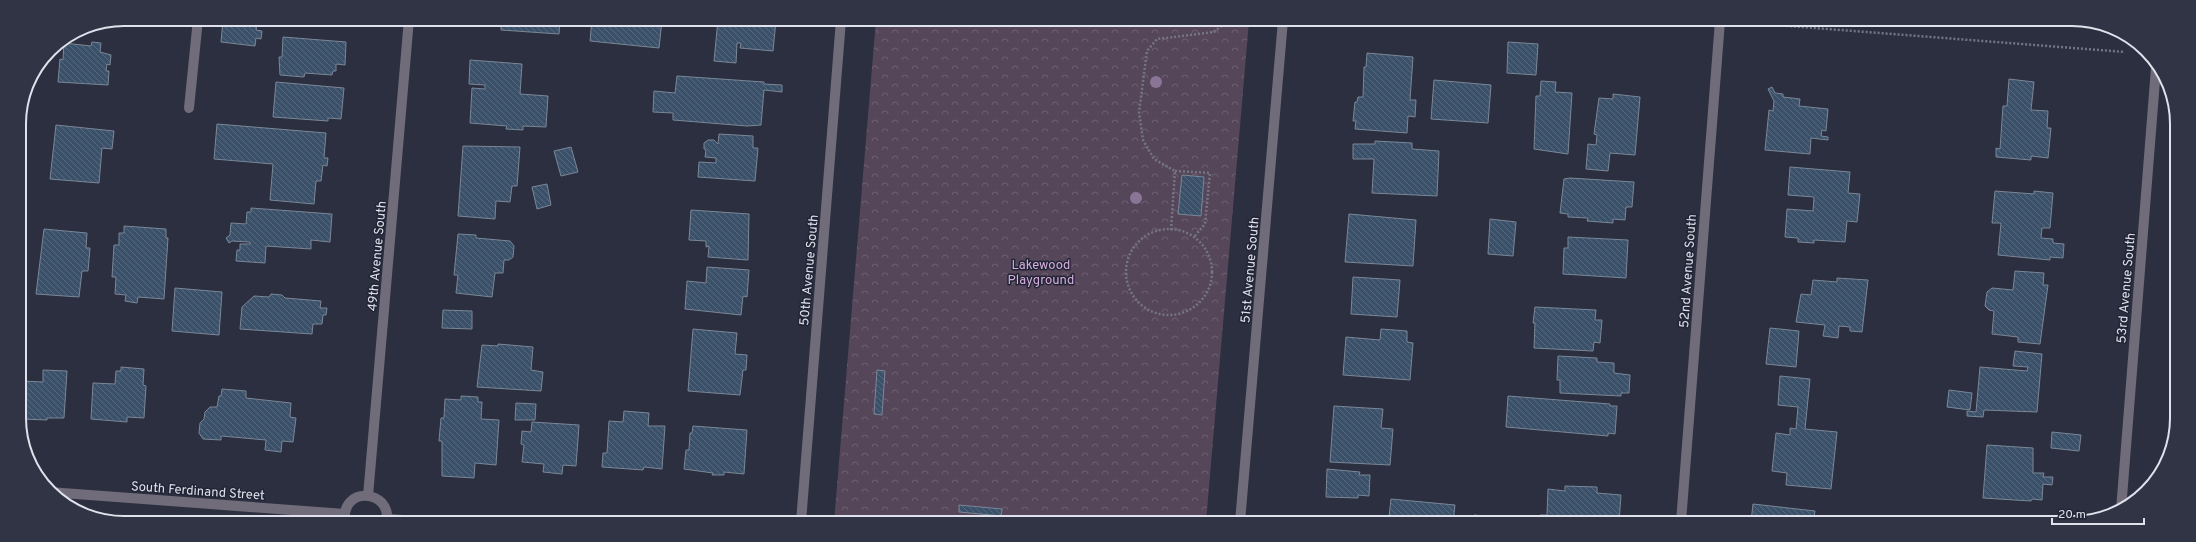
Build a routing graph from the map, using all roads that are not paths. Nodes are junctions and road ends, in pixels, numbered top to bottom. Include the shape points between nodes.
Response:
1 (197, 26) edge
2 (408, 26) edge
3 (841, 26) edge
4 (1282, 26) edge
5 (1720, 26) edge
6 (2156, 73) edge
7 (189, 108) dead end
8 (61, 493) edge
9 (368, 496) junction
10 (2122, 503) edge
11 (322, 516) edge
12 (345, 516) edge
13 (387, 516) edge
14 (801, 516) edge
15 (1241, 516) edge
16 (1681, 516) edge

1 - 7 street
2 - 9 street, 49th Avenue South
3 - 14 street, 50th Avenue South
4 - 15 street, 51st Avenue South
5 - 16 street, 52nd Avenue South
6 - 10 street, 53rd Avenue South
8 - 11 street, South Ferdinand Street
9 - 12 street via 358,496 352,500 347,505
9 - 13 street via 378,499 383,504

